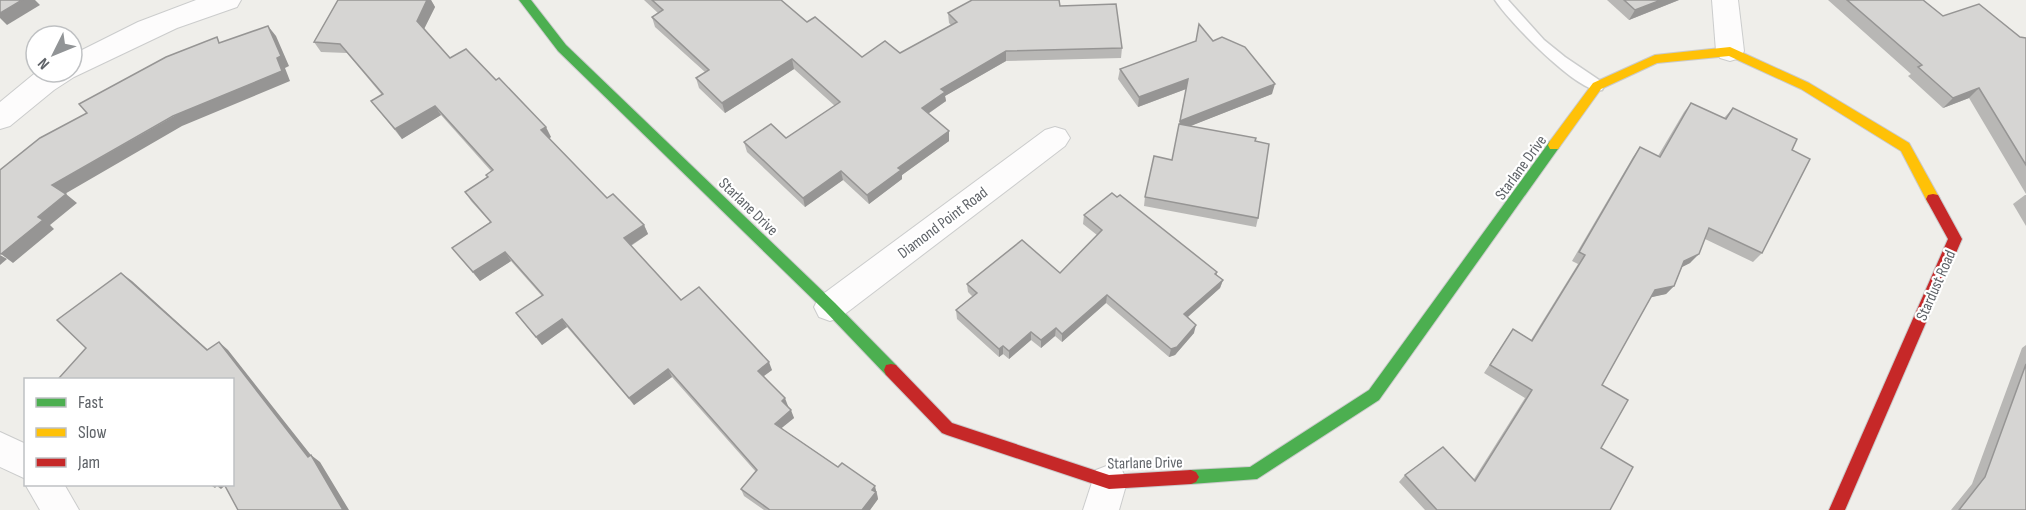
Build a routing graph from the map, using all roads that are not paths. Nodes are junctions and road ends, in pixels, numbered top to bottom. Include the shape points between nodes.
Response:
1 (228, 0) edge
2 (525, 0) edge
3 (1501, 0) edge
4 (1725, 0) edge
5 (1730, 51) junction
6 (84, 61) edge
7 (42, 84) edge
8 (1597, 86) junction
9 (0, 118) edge
10 (1055, 138) dead end
11 (830, 307) junction
12 (0, 448) edge
13 (24, 462) edge
14 (44, 486) edge
15 (1105, 496) edge
16 (61, 510) edge
17 (1837, 510) edge

1 - 6 street via 136,34
2 - 11 street, Starlane Drive via 562,48
3 - 8 lane via 1539,43
4 - 5 street
5 - 8 street, Starlane Drive via 1655,59
5 - 17 street, Stardust Road via 1805,86 1905,147 1955,239
7 - 9 street
8 - 15 street, Starlane Drive via 1374,394 1252,474
10 - 11 street, Diamond Point Road
11 - 15 street, Starlane Drive via 947,428
12 - 13 street
14 - 16 street

